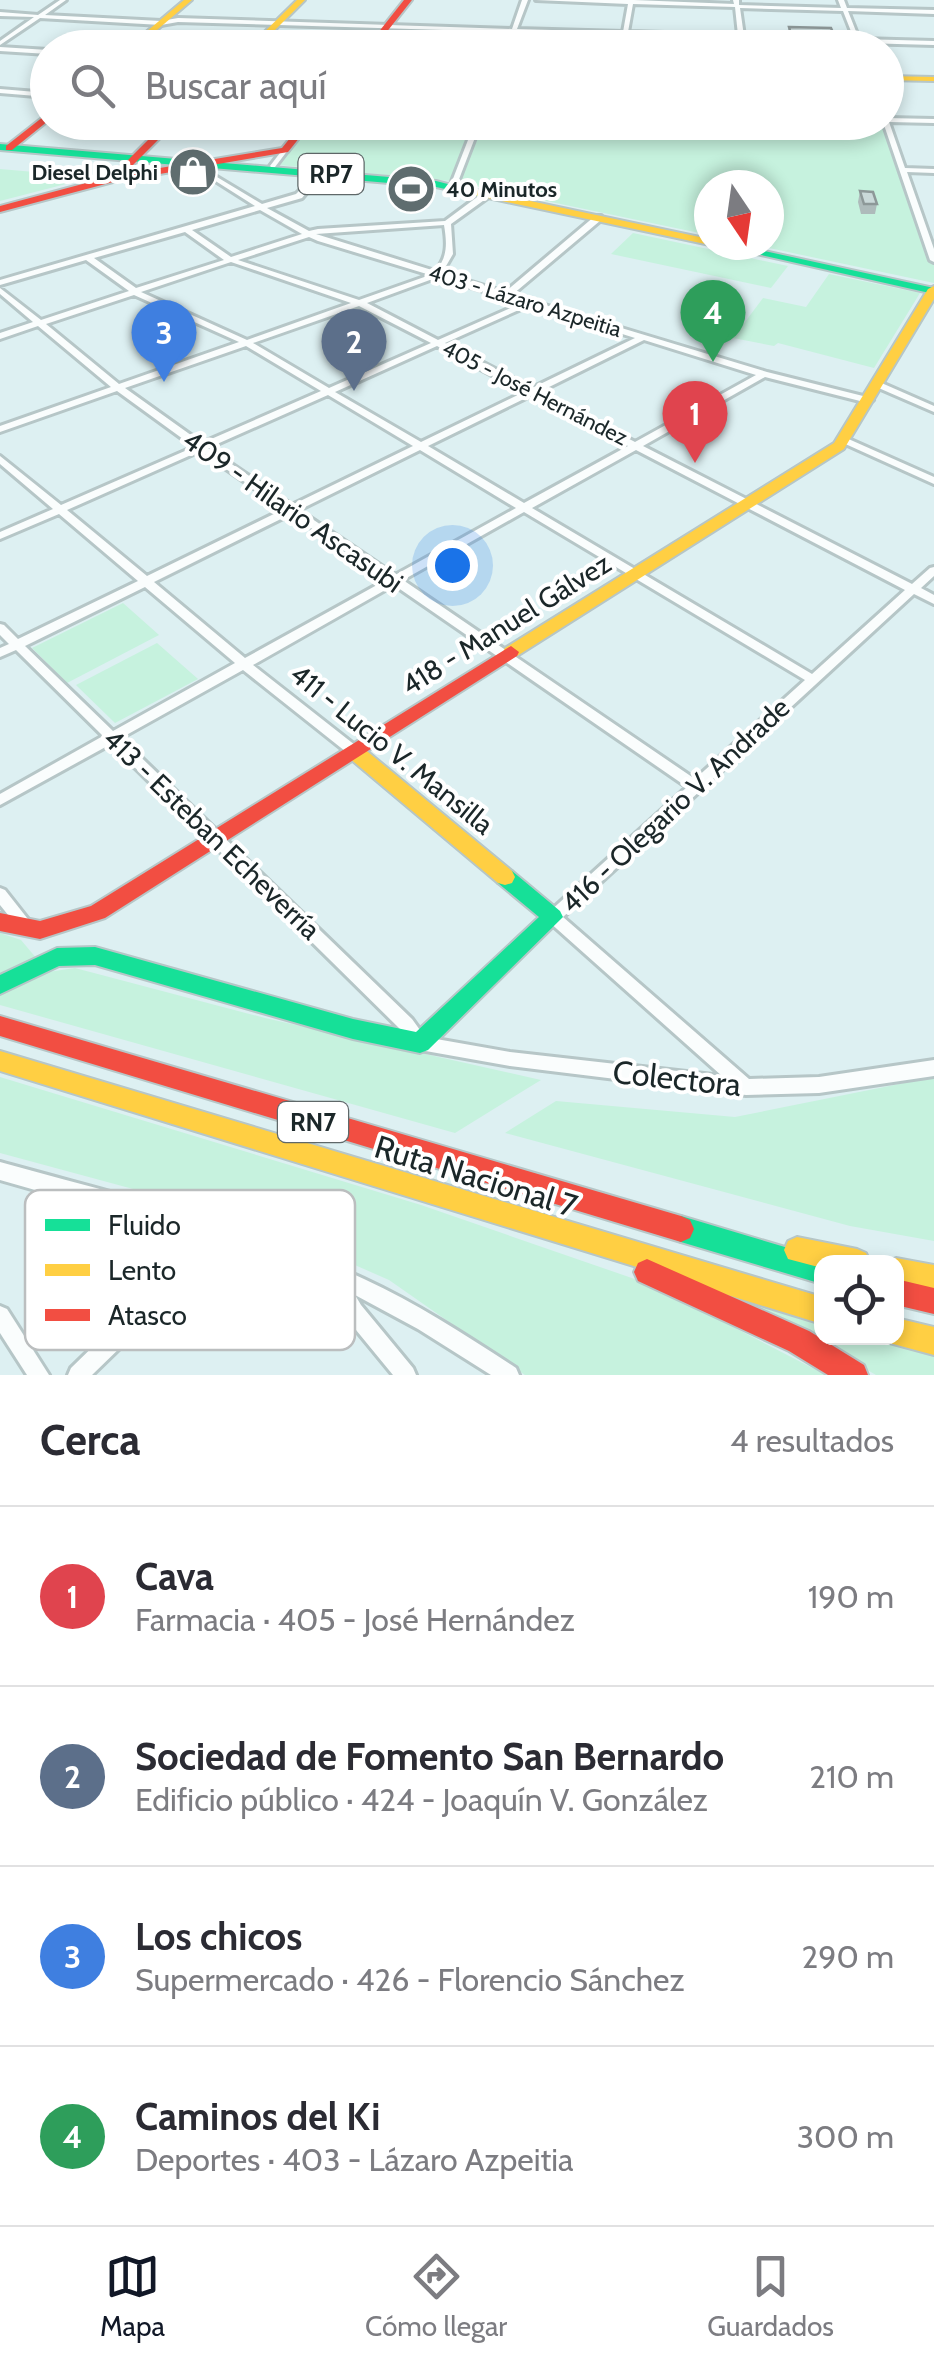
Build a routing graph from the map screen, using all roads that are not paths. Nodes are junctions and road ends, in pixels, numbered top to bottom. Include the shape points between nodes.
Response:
1 (63, 0) edge
2 (188, 0) edge
3 (201, 0) edge
4 (300, 0) edge
5 (408, 0) edge
6 (525, 0) edge
7 (539, 0) edge
8 (840, 0) edge
9 (630, 1) edge
10 (736, 3) edge
11 (844, 9) junction
12 (934, 12) edge
13 (0, 14) edge
14 (40, 16) junction
15 (169, 21) junction
16 (276, 23) junction
17 (386, 26) junction
18 (156, 30) edge
19 (161, 30) edge
20 (269, 30) edge
21 (383, 30) edge
22 (514, 30) joint
23 (626, 30) edge
24 (740, 30) edge
25 (853, 30) edge
26 (904, 43) edge
27 (934, 43) edge
28 (0, 46) edge
29 (30, 50) edge
30 (904, 78) edge
31 (934, 79) edge
32 (0, 91) edge
33 (30, 94) edge
34 (904, 121) edge
35 (934, 121) edge
36 (155, 140) edge
37 (293, 140) edge
38 (471, 140) edge
39 (893, 140) edge
40 (12, 146) edge
41 (285, 150) junction
42 (230, 162) junction
43 (132, 165) junction
44 (203, 166) junction
45 (273, 166) junction
46 (903, 170) junction
47 (934, 170) edge
48 (320, 173) junction
49 (453, 185) junction
50 (489, 193) junction
51 (0, 207) edge
52 (259, 207) junction
53 (598, 218) junction
54 (448, 223) junction
55 (922, 226) junction
56 (934, 227) edge
57 (185, 228) junction
58 (308, 234) junction
59 (694, 237) edge
60 (694, 237) edge
61 (784, 254) edge
62 (87, 257) junction
63 (784, 258) edge
64 (934, 258) edge
65 (228, 260) junction
66 (438, 274) junction
67 (0, 286) edge
68 (934, 289) edge
69 (137, 293) junction
70 (508, 295) junction
71 (531, 302) junction
72 (362, 304) junction
73 (39, 324) junction
74 (0, 336) edge
75 (643, 337) junction
76 (247, 344) junction
77 (439, 344) junction
78 (764, 374) junction
79 (118, 388) junction
80 (328, 392) junction
81 (530, 392) junction
82 (872, 392) junction
83 (934, 394) edge
84 (920, 403) junction
85 (934, 409) edge
86 (0, 429) edge
87 (844, 440) junction
88 (421, 446) junction
89 (638, 446) junction
90 (203, 449) junction
91 (0, 459) edge
92 (934, 481) edge
93 (750, 504) junction
94 (524, 508) junction
95 (61, 509) junction
96 (292, 510) junction
97 (0, 536) edge
98 (934, 570) edge
99 (636, 575) junction
100 (146, 581) junction
101 (394, 581) junction
102 (914, 590) junction
103 (934, 600) edge
104 (0, 628) edge
105 (17, 645) junction
106 (0, 653) edge
107 (505, 656) junction
108 (245, 665) junction
109 (812, 679) junction
110 (113, 738) junction
111 (355, 752) junction
112 (694, 786) junction
113 (0, 800) edge
114 (217, 839) junction
115 (0, 894) edge
116 (553, 917) junction
117 (0, 922) edge
118 (34, 929) junction
119 (0, 985) edge
120 (0, 1026) edge
121 (420, 1043) junction
122 (0, 1061) edge
123 (934, 1068) edge
124 (746, 1087) junction
125 (0, 1171) edge
126 (65, 1190) edge
127 (627, 1214) junction
128 (519, 1220) junction
129 (823, 1255) edge
130 (814, 1269) edge
131 (904, 1272) edge
132 (934, 1278) edge
133 (355, 1286) edge
134 (904, 1294) edge
135 (934, 1301) edge
136 (814, 1309) edge
137 (355, 1313) edge
138 (0, 1316) edge
139 (904, 1334) edge
140 (934, 1342) edge
141 (104, 1350) edge
142 (40, 1375) edge
143 (78, 1375) edge
144 (406, 1375) edge
145 (509, 1375) edge
146 (854, 1375) edge

1 - 14 street
2 - 15 main road
3 - 15 main road
4 - 16 main road
5 - 17 main road
6 - 22 street
7 - 9 street
8 - 11 street
9 - 10 street
9 - 23 street
10 - 11 street
10 - 24 street
11 - 12 street
11 - 25 street
13 - 14 street
14 - 15 street
14 - 28 street
15 - 16 street
15 - 18 main road
15 - 19 main road
16 - 17 street
16 - 20 main road
17 - 21 main road
17 - 22 street
26 - 27 street
28 - 29 street
30 - 31 main road
32 - 33 street
34 - 35 street
36 - 43 main road
37 - 41 main road
38 - 49 street
39 - 46 street
40 - 43 main road, RP7
41 - 42 main road
41 - 45 street
42 - 43 main road, RP7
42 - 44 main road
42 - 45 main road, RP7
43 - 44 main road, RP7
43 - 51 main road
44 - 48 main road, RP7
44 - 52 street, 403 - Lázaro Azpeitia
45 - 49 main road, RP7
46 - 47 street
46 - 55 street
48 - 49 main road, RP7
48 - 52 street via 299,196
49 - 50 main road, RP7
50 - 53 main road, RP7
50 - 54 street
50 - 59 main road, RP7
52 - 57 street
52 - 58 street, 403 - Lázaro Azpeitia
53 - 60 main road, RP7
53 - 70 street
54 - 58 street
54 - 66 street via 451,251
55 - 56 street
55 - 64 street
57 - 62 street
57 - 65 street, 405 - José Hernández
58 - 65 street
58 - 66 street, 403 - Lázaro Azpeitia
61 - 68 main road
62 - 67 street
62 - 69 street
63 - 68 main road
65 - 69 street
65 - 72 street, 405 - José Hernández
66 - 70 street, 403 - Lázaro Azpeitia
66 - 72 street
67 - 73 street, 409 - Hilario Ascasubi
68 - 82 main road, 418 - Manuel Gálvez
69 - 73 street
69 - 76 street
70 - 71 street, 403 - Lázaro Azpeitia
71 - 75 street, 403 - Lázaro Azpeitia
71 - 77 street
72 - 76 street
72 - 77 street, 405 - José Hernández
73 - 74 street
73 - 79 street, 409 - Hilario Ascasubi
75 - 78 street, 403 - Lázaro Azpeitia
75 - 81 street
76 - 79 street
76 - 80 street
77 - 80 street
77 - 81 street, 405 - José Hernández
78 - 82 street, 403 - Lázaro Azpeitia
78 - 89 street
79 - 86 street
79 - 90 street, 409 - Hilario Ascasubi
80 - 88 street
80 - 90 street
81 - 88 street
81 - 89 street, 405 - José Hernández
82 - 84 street, 403 - Lázaro Azpeitia
82 - 87 main road, 418 - Manuel Gálvez
83 - 84 street
84 - 85 street, 403 - Lázaro Azpeitia
87 - 92 street
87 - 93 main road, 418 - Manuel Gálvez
88 - 94 street
88 - 96 street
89 - 93 street, 405 - José Hernández
89 - 94 street
90 - 95 street
90 - 96 street, 409 - Hilario Ascasubi
91 - 95 street, 411 - Lucio V. Mansilla
93 - 99 main road, 418 - Manuel Gálvez
93 - 102 street, 405 - José Hernández
94 - 99 street
94 - 101 street
95 - 97 street
95 - 100 street, 411 - Lucio V. Mansilla
96 - 100 street
96 - 101 street, 409 - Hilario Ascasubi
98 - 102 street, 416 - Olegario V. Andrade
99 - 107 main road, 418 - Manuel Gálvez
99 - 109 street
100 - 105 street
100 - 108 street, 411 - Lucio V. Mansilla
101 - 107 street, 409 - Hilario Ascasubi
101 - 108 street
102 - 103 street, 405 - José Hernández
102 - 109 street, 416 - Olegario V. Andrade
104 - 105 street, 413 - Esteban Echeverría
105 - 106 street
105 - 110 street, 413 - Esteban Echeverría
107 - 111 main road, 418 - Manuel Gálvez
107 - 112 street, 409 - Hilario Ascasubi
108 - 110 street
108 - 111 street, 411 - Lucio V. Mansilla
109 - 112 street, 416 - Olegario V. Andrade
110 - 113 street
110 - 114 street, 413 - Esteban Echeverría
111 - 114 main road, 418 - Manuel Gálvez
111 - 116 main road, 411 - Lucio V. Mansilla
112 - 116 street, 416 - Olegario V. Andrade
114 - 118 main road, 418 - Manuel Gálvez via 98,912
114 - 121 street, 413 - Esteban Echeverría
115 - 118 street
116 - 121 main road, 416 - Olegario V. Andrade
116 - 124 street, 411 - Lucio V. Mansilla
117 - 118 main road
119 - 121 main road via 56,958 95,956
120 - 127 main road, Ruta Nacional 7 / RN7
121 - 124 street, Colectora
122 - 128 main road, Ruta Nacional 7 / RN7
123 - 124 street, Colectora via 819,1085
125 - 126 street
127 - 129 main road
127 - 130 main road, Ruta Nacional 7 / RN7
128 - 136 main road, Ruta Nacional 7 / RN7
128 - 146 main road via 724,1305
131 - 132 main road
133 - 145 street
134 - 135 main road
137 - 144 street
138 - 142 street
139 - 140 main road
141 - 143 street

